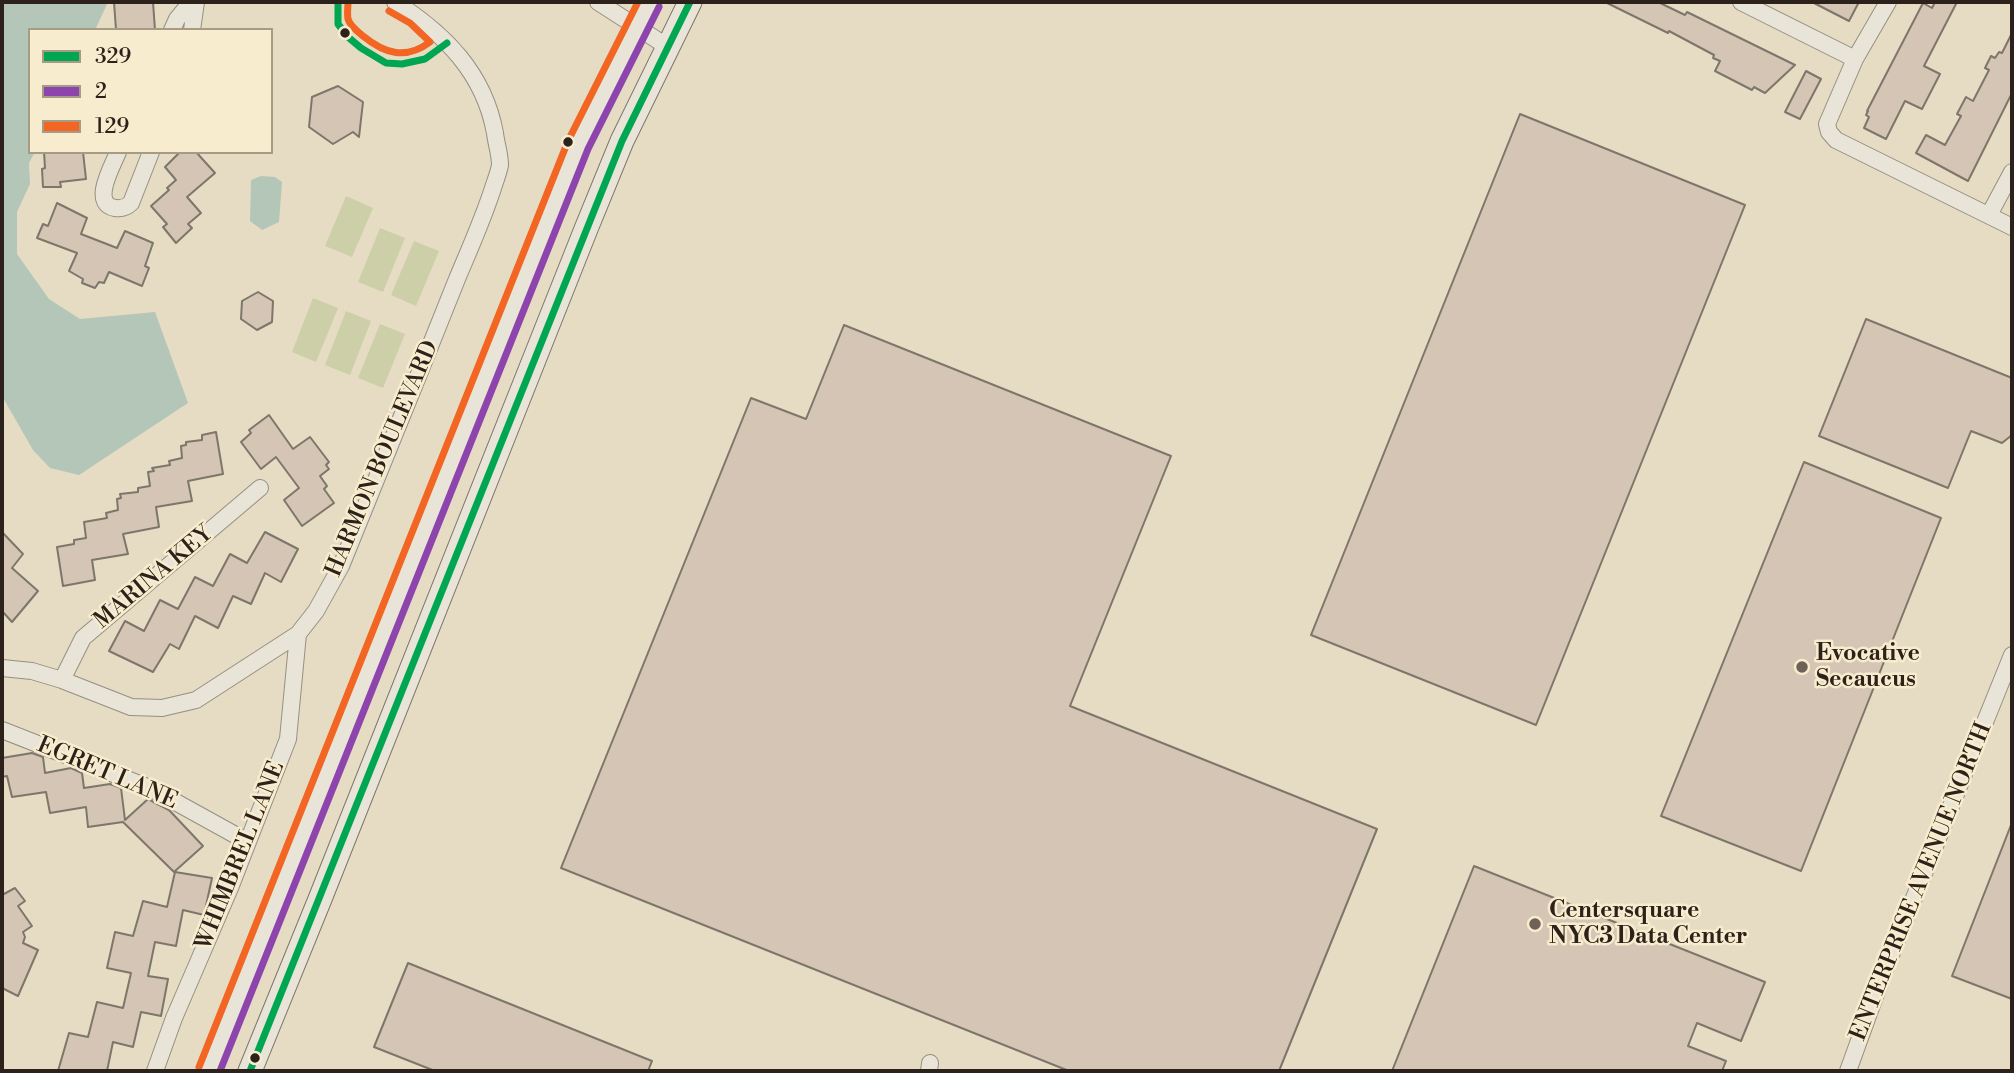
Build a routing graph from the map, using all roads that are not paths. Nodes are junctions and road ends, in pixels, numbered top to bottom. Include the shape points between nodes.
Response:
1 (191, 2) edge
2 (196, 2) edge
3 (395, 2) edge
4 (598, 2) edge
5 (649, 2) edge
6 (690, 2) edge
7 (1741, 2) edge
8 (1888, 2) edge
9 (421, 8) edge
10 (637, 27) junction
11 (173, 28) edge
12 (192, 28) edge
13 (668, 47) junction
14 (1855, 59) junction
15 (117, 154) edge
16 (150, 154) edge
17 (2012, 172) edge
18 (1989, 215) junction
19 (2012, 227) edge
20 (261, 488) dead end
21 (298, 634) junction
22 (2012, 655) edge
23 (2, 668) edge
24 (62, 680) junction
25 (2, 730) edge
26 (248, 842) junction
27 (1853, 1070) edge
28 (155, 1071) edge
29 (209, 1071) edge
30 (250, 1071) edge

1 - 11 street
2 - 12 street
3 - 9 street, HARMON BOULEVARD
4 - 10 street
5 - 10 main road
6 - 13 main road
7 - 14 street
8 - 14 street
9 - 21 street, HARMON BOULEVARD via 480,85 500,166 341,566
10 - 13 street
10 - 29 main road via 578,145
13 - 30 main road via 586,229
14 - 18 street via 1827,124 1829,132 1836,140
15 - 16 street via 103,190 104,201 116,208 131,202
17 - 18 street
18 - 19 street
20 - 24 street, MARINA KEY via 83,638
21 - 24 street, HARMON BOULEVARD via 196,699 162,708 131,707
21 - 26 street, WHIMBREL LANE via 288,739
22 - 27 street, ENTERPRISE AVENUE NORTH via 1881,980
23 - 24 street, HARMON BOULEVARD
25 - 26 street, EGRET LANE via 152,789
26 - 28 street, WHIMBREL LANE

